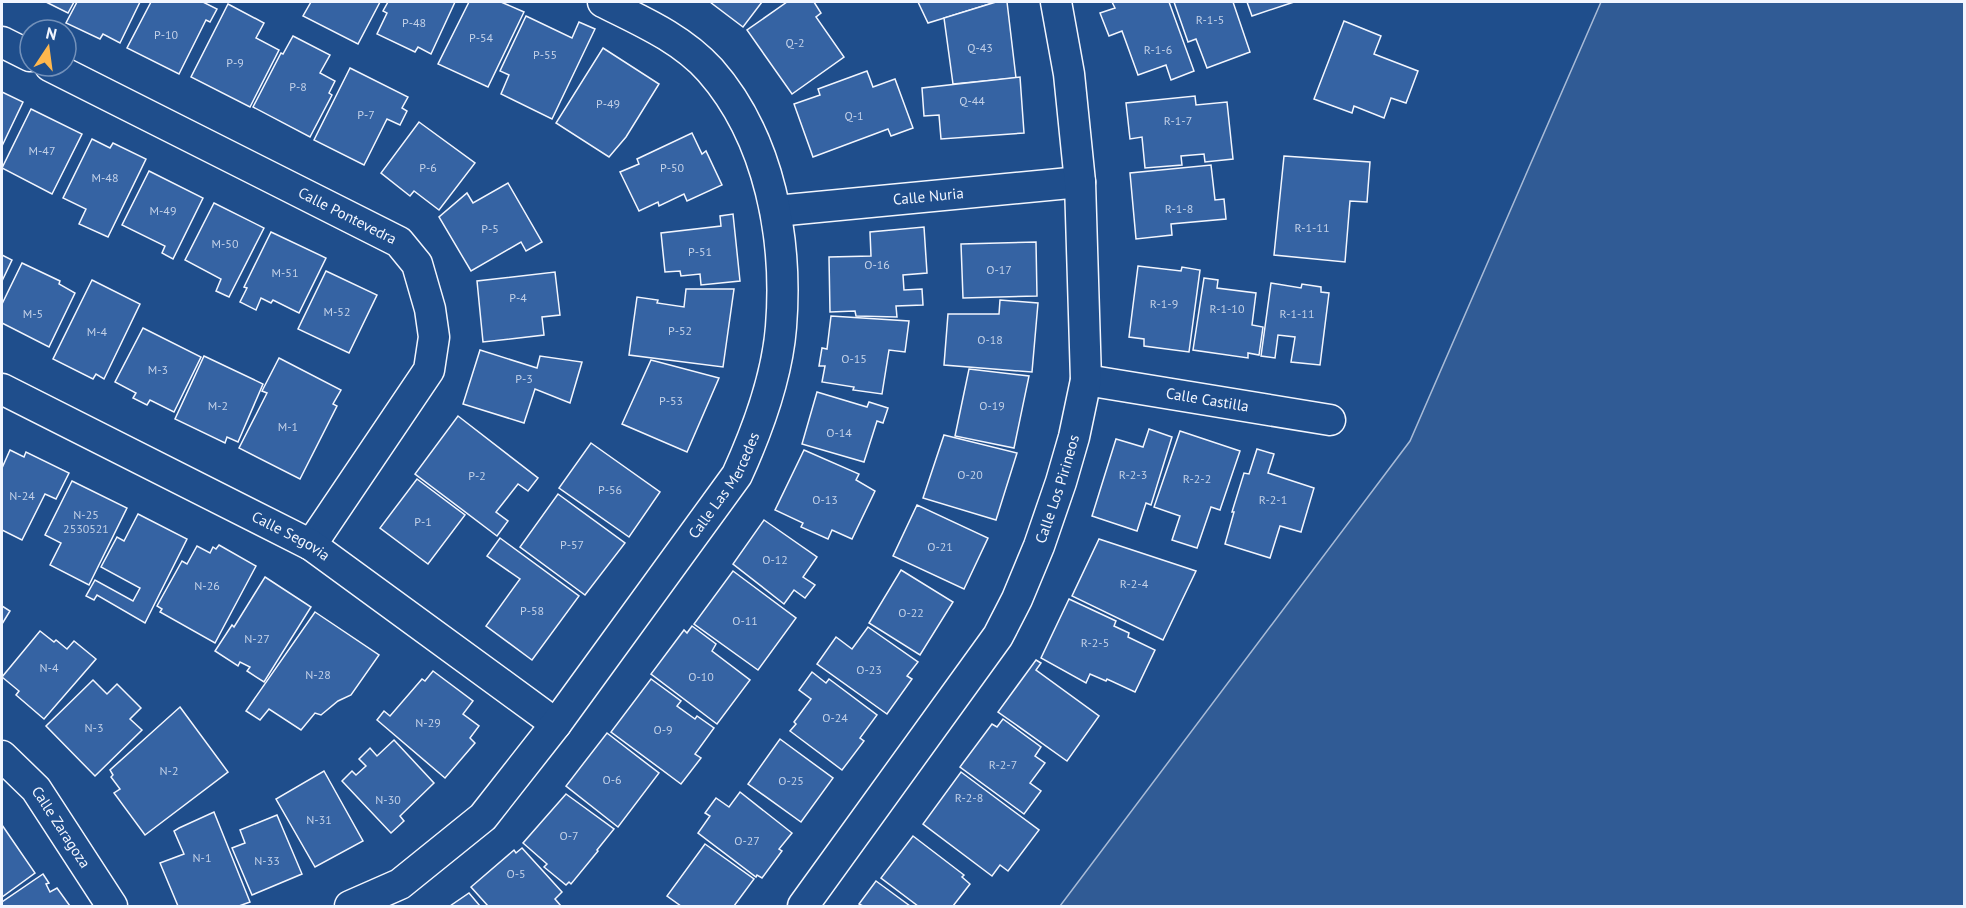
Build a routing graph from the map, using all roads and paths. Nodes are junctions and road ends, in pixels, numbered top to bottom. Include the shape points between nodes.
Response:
1 (603, 2) edge
2 (1056, 2) edge
3 (2, 42) edge
4 (18, 50) edge
5 (74, 78) edge
6 (1080, 182) junction
7 (776, 211) junction
8 (1086, 380) junction
9 (2, 389) edge
10 (1330, 420) dead end
11 (311, 545) junction
12 (556, 724) junction
13 (2, 756) edge
14 (112, 906) edge
15 (350, 906) edge
16 (803, 906) edge

1 - 7 street, Calle Las Mercedes via 658,29 709,70 737,106 763,162
2 - 6 street, Calle Los Pirineos via 1069,74
3 - 4 street
5 - 11 street, Calle Pontevedra via 399,242 417,264 434,337 429,370
6 - 7 street, Calle Nuria
6 - 8 street, Calle Los Pirineos
7 - 12 street, Calle Las Mercedes via 782,272 781,328 755,435 736,475
8 - 10 street, Calle Castilla
8 - 16 street, Calle Los Pirineos via 1058,493 1017,599 998,636
9 - 11 street, Calle Segovia
11 - 12 street, Calle Segovia
12 - 15 street, Calle Las Mercedes via 483,817 400,884
13 - 14 street, Calle Zaragoza via 36,789

